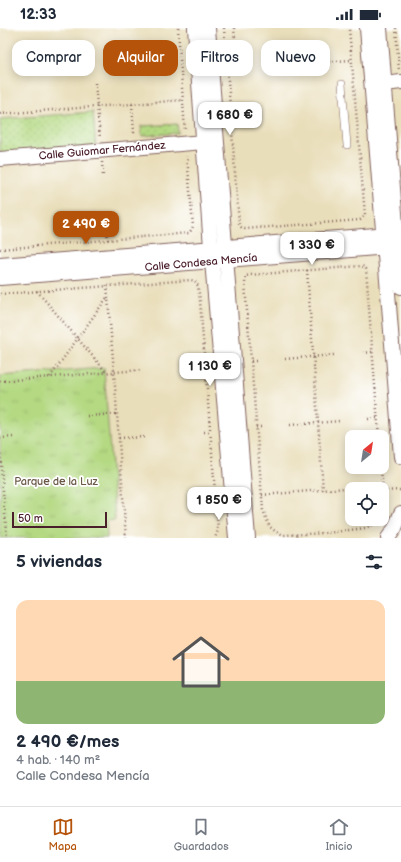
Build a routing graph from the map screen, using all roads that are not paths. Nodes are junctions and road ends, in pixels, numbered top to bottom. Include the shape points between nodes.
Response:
1 (195, 28) edge
2 (208, 28) edge
3 (367, 28) edge
4 (380, 28) edge
5 (401, 82) edge
6 (342, 84) dead end
7 (385, 84) junction
8 (204, 142) junction
9 (347, 145) dead end
10 (0, 159) edge
11 (393, 244) edge
12 (219, 254) junction
13 (0, 265) edge
14 (0, 278) edge
15 (401, 287) edge
16 (401, 457) edge
17 (240, 511) junction
18 (401, 513) edge
19 (227, 538) edge
20 (236, 538) edge
21 (248, 538) edge
22 (256, 538) edge
23 (388, 538) edge

1 - 8 street
2 - 12 street
3 - 11 street via 381,208 376,228
4 - 7 street
5 - 7 street
6 - 9 lane
7 - 11 street
8 - 10 street, Calle Guiomar Fernández
8 - 12 street via 210,219
11 - 12 street, Calle Condesa Mencía
11 - 15 street
11 - 16 street
12 - 13 street, Calle Condesa Mencía
12 - 14 street, Calle Condesa Mencía
12 - 17 street
12 - 17 street via 228,282
17 - 19 street
17 - 20 street
17 - 21 street
17 - 22 street
18 - 23 street

